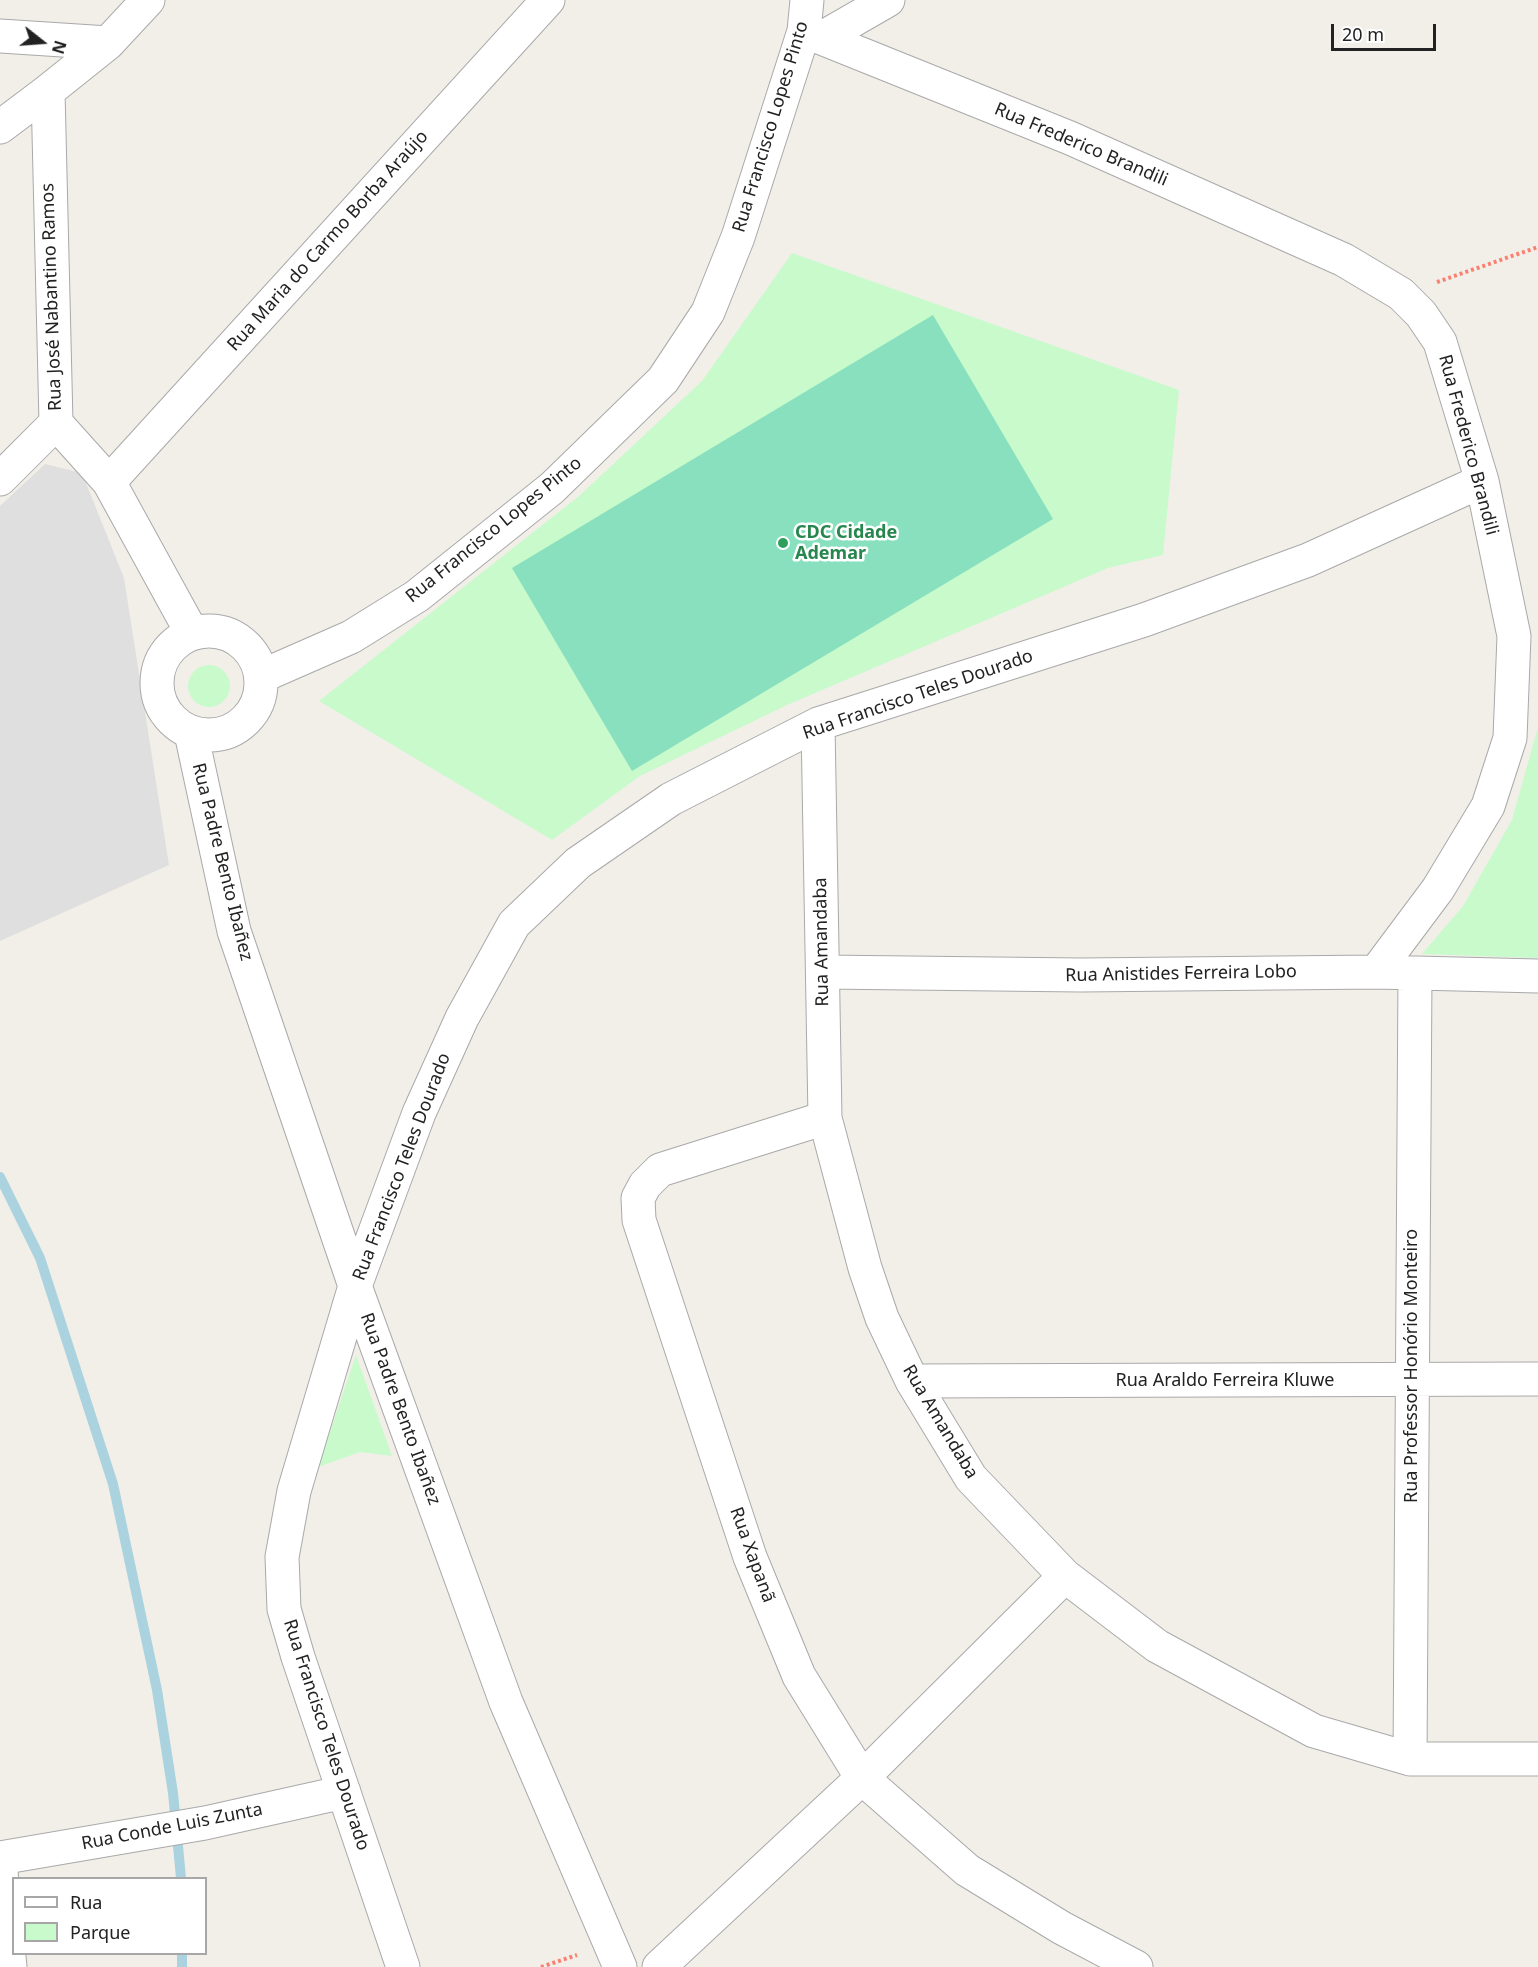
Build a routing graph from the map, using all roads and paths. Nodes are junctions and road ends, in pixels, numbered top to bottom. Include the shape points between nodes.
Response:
1 (148, 0) edge
2 (548, 0) edge
3 (888, 0) edge
4 (811, 23) edge
5 (0, 36) edge
6 (108, 43) junction
7 (48, 91) junction
8 (0, 127) edge
9 (1538, 248) edge
10 (1401, 294) junction
11 (56, 423) junction
12 (0, 480) edge
13 (1482, 481) junction
14 (109, 482) junction
15 (192, 633) junction
16 (262, 675) junction
17 (818, 724) junction
18 (191, 733) junction
19 (823, 972) junction
20 (1376, 972) junction
21 (1415, 973) junction
22 (1538, 976) edge
23 (825, 1119) junction
24 (355, 1286) junction
25 (1538, 1379) edge
26 (1412, 1380) junction
27 (912, 1381) junction
28 (1065, 1576) junction
29 (1410, 1759) junction
30 (1538, 1759) edge
31 (862, 1778) junction
32 (344, 1792) junction
33 (0, 1860) edge
34 (10, 1967) edge
35 (403, 1967) edge
36 (620, 1967) edge
37 (659, 1967) edge
38 (1136, 1967) edge

1 - 6 street
2 - 14 street, Rua Maria do Carmo Borba Araújo
3 - 4 street
4 - 10 street, Rua Frederico Brandili via 1344,260
4 - 16 street, Rua Francisco Lopes Pinto via 738,237 708,312 663,380 552,488 417,596 351,638
5 - 6 street
6 - 7 street
7 - 8 street
7 - 11 street, Rua José Nabantino Ramos
9 - 10 path
10 - 13 street, Rua Frederico Brandili via 1440,342
11 - 12 street
11 - 14 street, Rua José Nabantino Ramos
13 - 17 street, Rua Francisco Teles Dourado via 1286,568 1144,620
13 - 20 street, Rua Frederico Brandili via 1514,636 1509,738 1488,806 1438,889
14 - 15 street, Rua José Nabantino Ramos
15 - 16 street via 229,633 256,658
15 - 18 street via 176,642 164,656 157,692 163,709 175,724
16 - 18 street via 255,711 242,724 209,737
17 - 19 street, Rua Amandaba
17 - 24 street, Rua Francisco Teles Dourado via 671,800 578,863 514,924 462,1018 419,1113
18 - 24 street, Rua Padre Bento Ibañez via 234,931
19 - 20 street, Rua Anistides Ferreira Lobo
19 - 23 street, Rua Amandaba
20 - 21 street, Rua Anistides Ferreira Lobo
21 - 22 street, Rua Anistides Ferreira Lobo
21 - 26 street, Rua Professor Honório Monteiro
23 - 27 street, Rua Amandaba via 865,1268 882,1318
23 - 31 street, Rua Xapanã via 660,1170 638,1198 639,1220 750,1557 799,1676
24 - 32 street, Rua Francisco Teles Dourado via 294,1491 282,1557 284,1609
24 - 36 street, Rua Padre Bento Ibañez via 506,1702
25 - 26 street, Rua Araldo Ferreira Kluwe
26 - 27 street, Rua Araldo Ferreira Kluwe
26 - 29 street, Rua Professor Honório Monteiro
27 - 28 street, Rua Amandaba via 971,1478
28 - 29 street, Rua Amandaba via 1157,1646 1314,1731
28 - 31 street
29 - 30 street, Rua Amandaba
31 - 37 street
31 - 38 street, Rua Xapanã via 967,1870 1062,1928
32 - 33 street, Rua Conde Luis Zunta via 205,1823
32 - 35 street, Rua Francisco Teles Dourado
33 - 34 street

